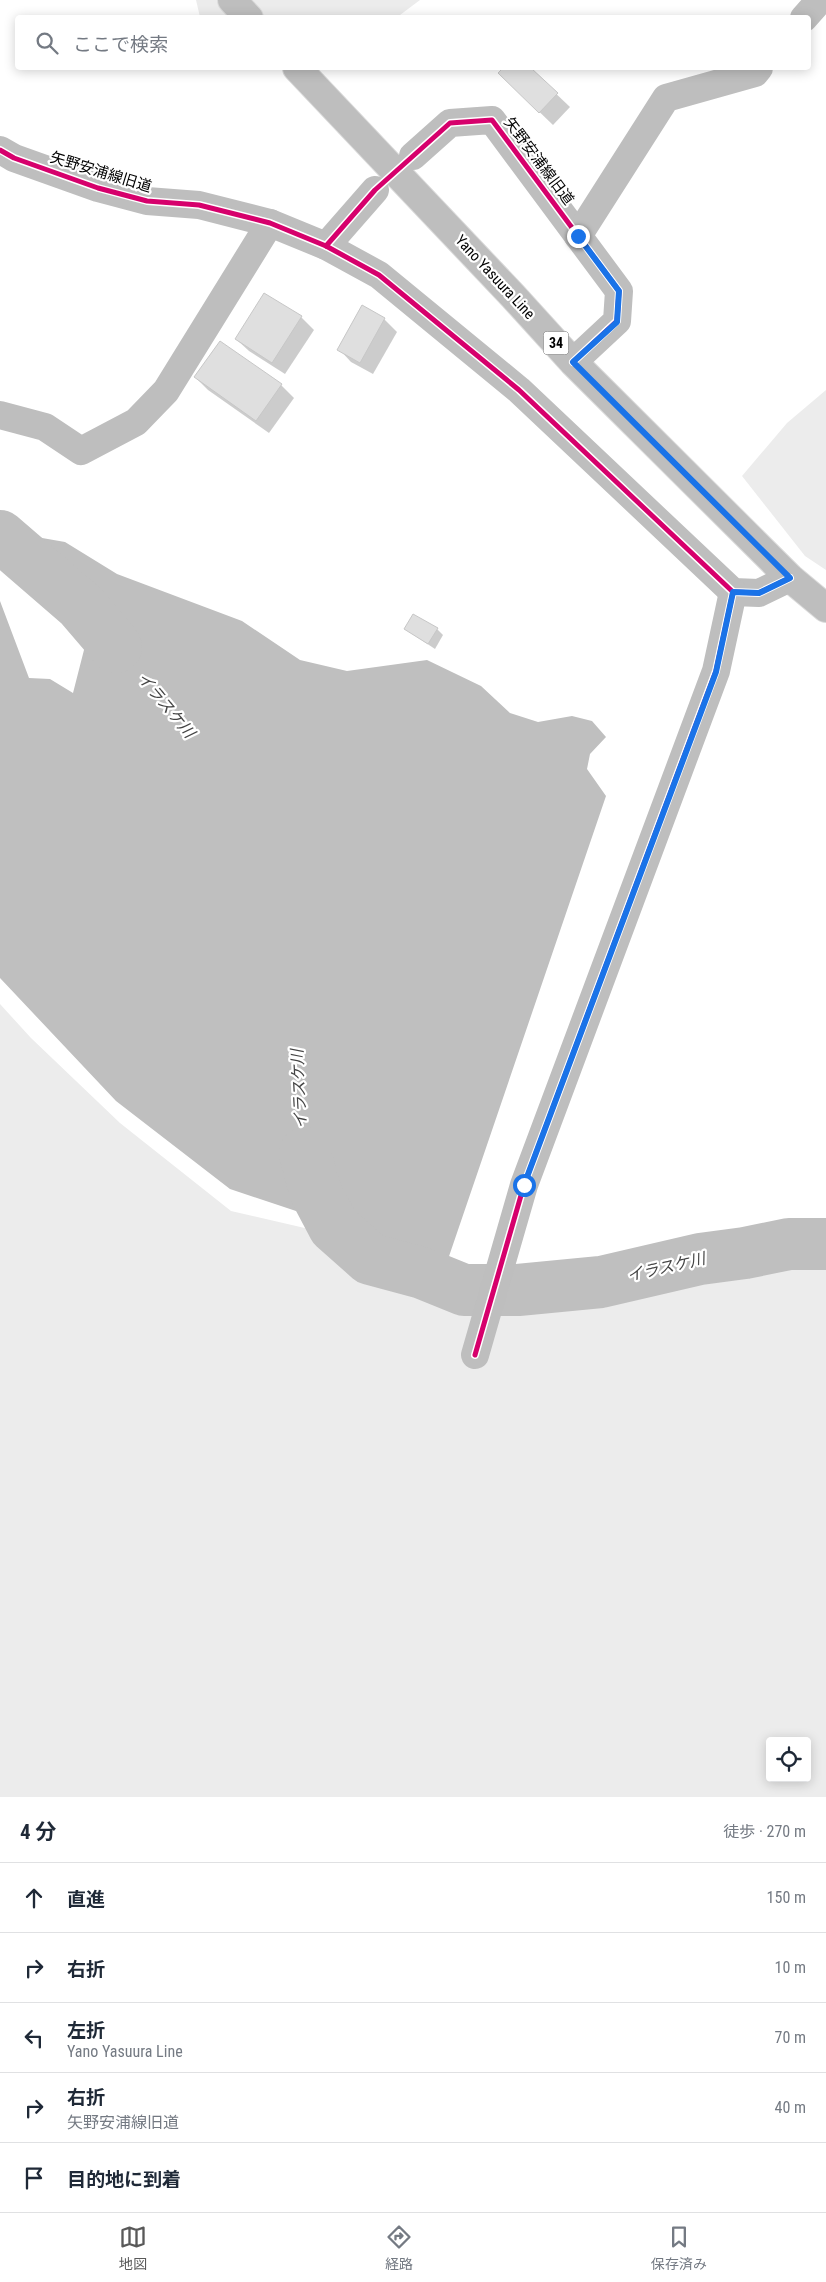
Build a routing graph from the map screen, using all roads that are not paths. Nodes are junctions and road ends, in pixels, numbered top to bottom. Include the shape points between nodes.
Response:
1 (232, 0) edge
2 (820, 0) edge
3 (246, 15) edge
4 (807, 15) edge
5 (299, 70) edge
6 (757, 70) edge
7 (0, 150) edge
8 (414, 156) dead end
9 (375, 190) dead end
10 (270, 223) junction
11 (578, 236) junction
12 (326, 246) junction
13 (573, 362) junction
14 (0, 415) edge
15 (790, 578) junction
16 (733, 592) junction
17 (826, 608) edge
18 (475, 1355) dead end

1 - 3 street
2 - 4 street
5 - 13 street, Yano Yasuura Line / 34
6 - 11 street via 666,98
7 - 10 street, 矢野安浦線旧道 via 80,181 147,201 199,205
8 - 11 street, 矢野安浦線旧道 via 450,123 492,120
9 - 12 street
10 - 12 street, 矢野安浦線旧道
10 - 14 street via 166,391 136,422 81,451 45,428
11 - 13 street, 矢野安浦線旧道 via 619,291 617,322
12 - 16 street, 矢野安浦線旧道 via 379,275 519,390
13 - 15 street, Yano Yasuura Line / 34
15 - 16 street via 759,593
15 - 17 street, Yano Yasuura Line / 34
16 - 18 street via 716,672 524,1185

